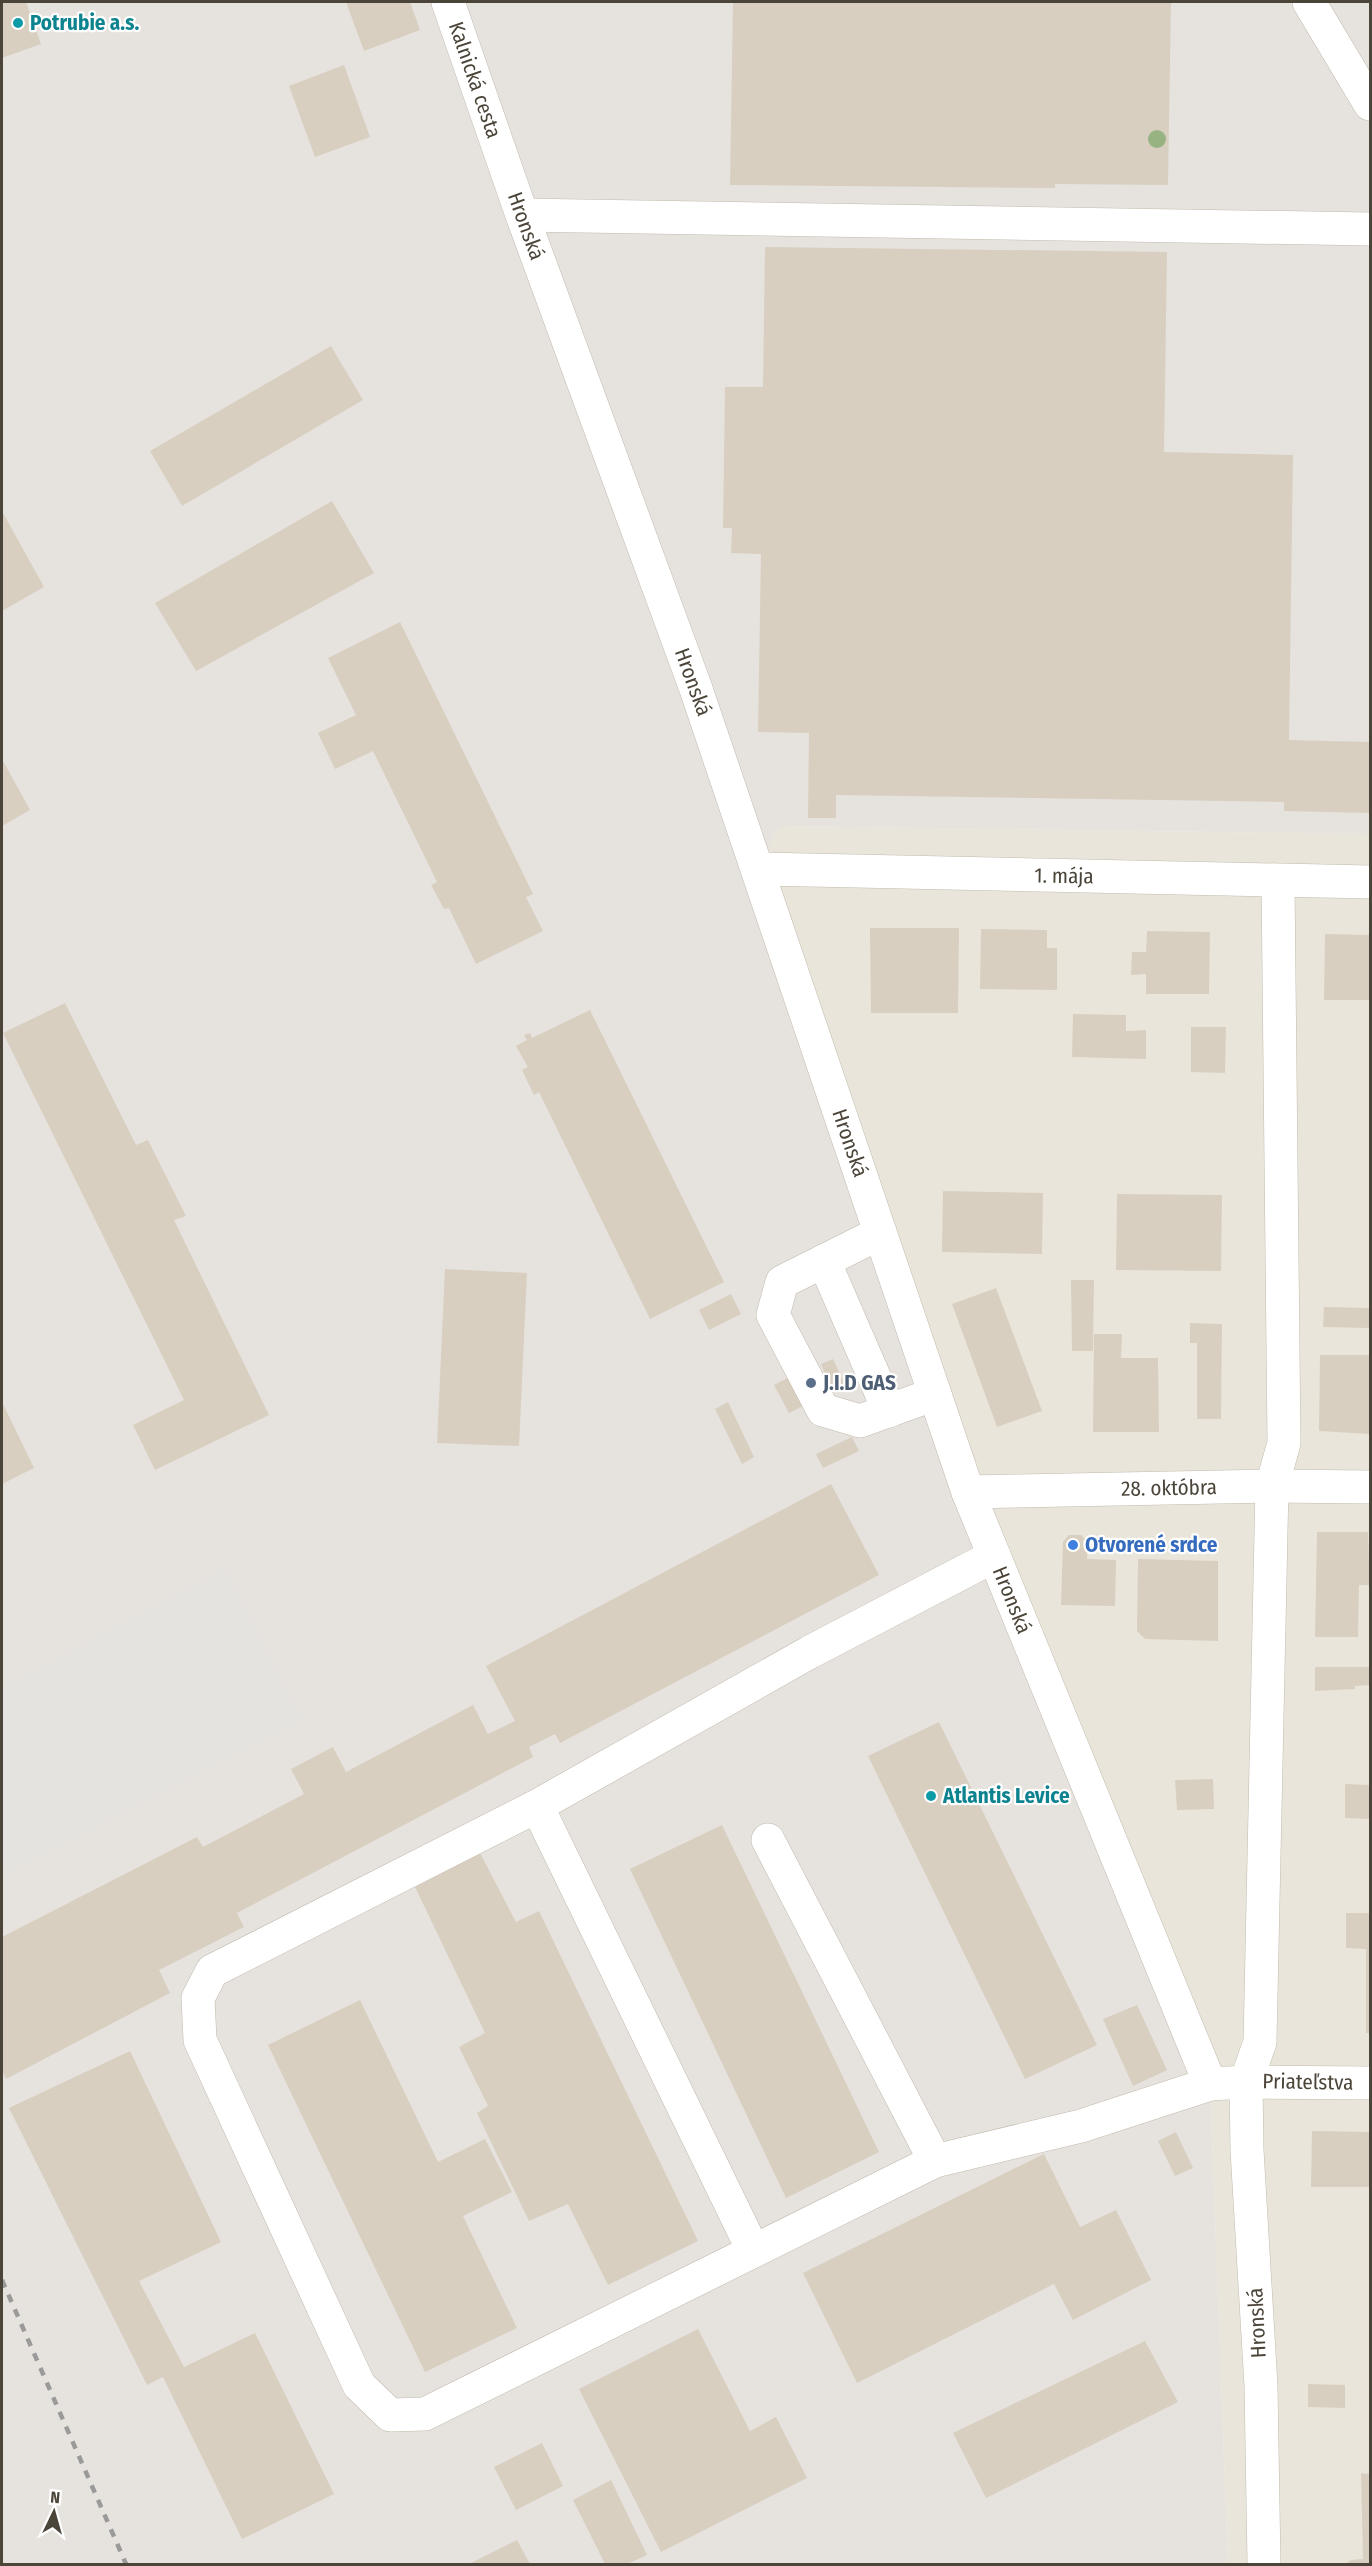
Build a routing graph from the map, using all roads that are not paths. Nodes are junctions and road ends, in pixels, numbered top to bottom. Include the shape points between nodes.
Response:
1 (448, 2) edge
2 (1309, 2) edge
3 (1371, 104) edge
4 (502, 159) joint
5 (522, 215) junction
6 (1371, 229) edge
7 (758, 869) junction
8 (1278, 881) junction
9 (1371, 882) edge
10 (880, 1233) junction
11 (824, 1261) junction
12 (935, 1394) junction
13 (889, 1411) junction
14 (1272, 1486) junction
15 (1371, 1487) edge
16 (968, 1492) junction
17 (994, 1556) junction
18 (537, 1806) junction
19 (768, 1840) dead end
20 (1246, 2082) junction
21 (1371, 2083) edge
22 (1210, 2084) junction
23 (935, 2161) junction
24 (753, 2250) junction
25 (1264, 2565) edge

1 - 4 street, Kalnická cesta
2 - 3 street
4 - 5 street, Hronská
5 - 6 street
5 - 7 street, Hronská
7 - 8 street, 1. mája
7 - 10 street, Hronská
8 - 9 street, 1. mája
8 - 14 street, Hronská via 1284,1443
10 - 11 street
10 - 12 street, Hronská
11 - 13 street
11 - 13 street via 782,1282 773,1315 823,1410 860,1421
12 - 13 street
12 - 16 street, Hronská
14 - 15 street, 28. októbra
14 - 16 street, 28. októbra
14 - 20 street, Hronská via 1260,2042
16 - 17 street, Hronská
17 - 18 street via 810,1652
17 - 22 street, Hronská
18 - 24 street
18 - 24 street via 212,1971 198,1998 200,2040 359,2385 390,2415 425,2414
19 - 23 street
20 - 21 street, Priateľstva
20 - 22 street
20 - 25 street, Hronská via 1261,2386
22 - 23 street via 1081,2126
23 - 24 street

